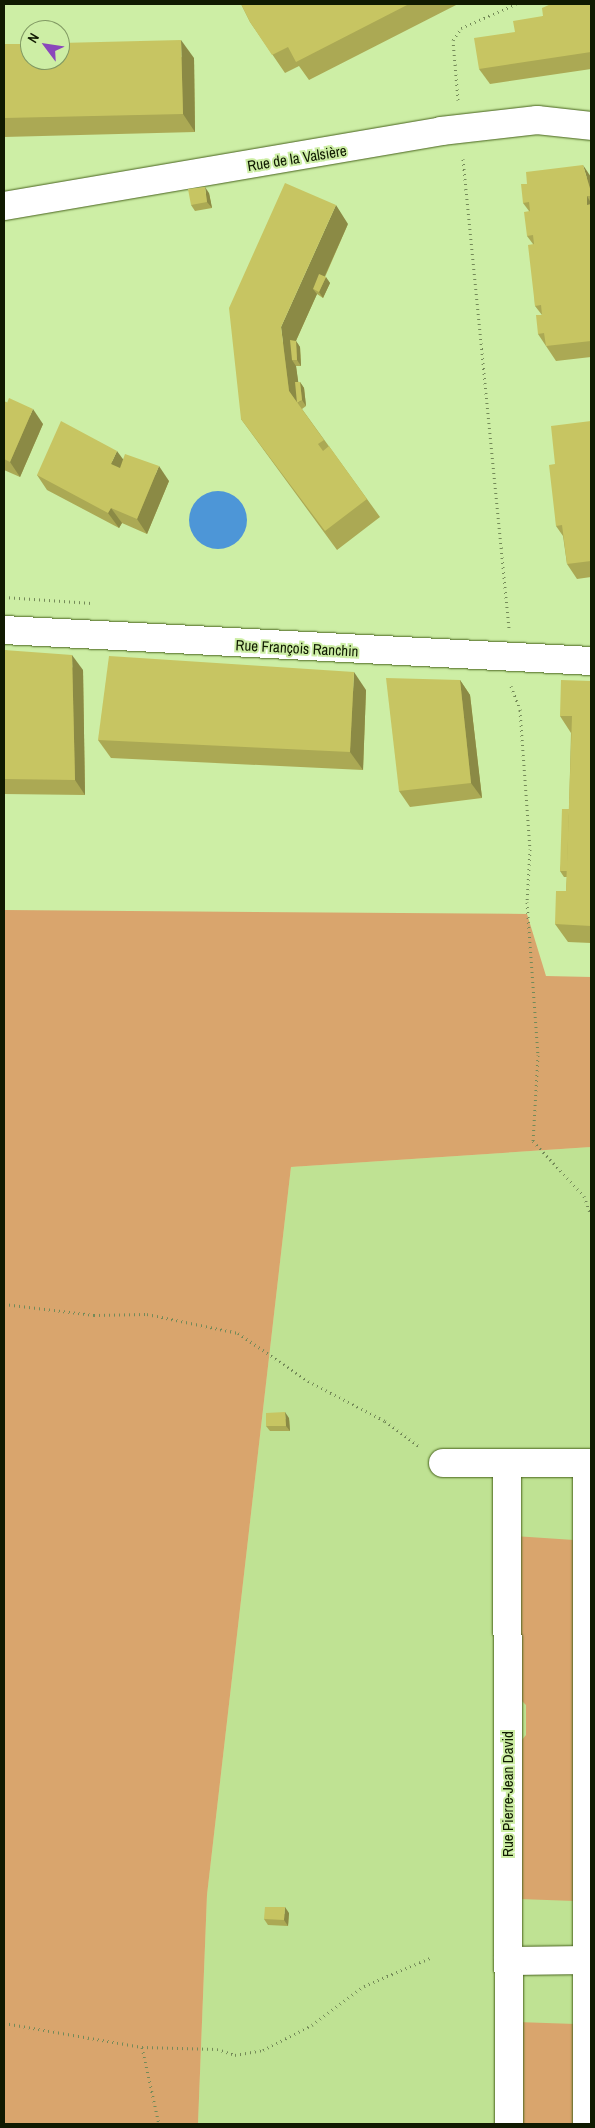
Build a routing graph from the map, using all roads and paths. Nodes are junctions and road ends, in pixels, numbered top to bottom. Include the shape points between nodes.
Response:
1 (516, 4) edge
2 (591, 126) edge
3 (460, 129) junction
4 (4, 206) edge
5 (4, 630) edge
6 (512, 658) junction
7 (591, 661) edge
8 (591, 1215) edge
9 (4, 1304) edge
10 (589, 1462) edge
11 (443, 1463) joint
12 (507, 1464) junction
13 (430, 1958) dead end
14 (589, 1960) edge
15 (508, 1961) junction
16 (4, 2022) edge
17 (142, 2047) junction
18 (160, 2124) edge
19 (509, 2124) edge
20 (587, 2124) edge

1 - 3 path via 461,28 453,40
2 - 3 street, Rue de la Valsière via 536,120
3 - 4 street, Rue de la Valsière
3 - 6 path
5 - 6 street, Rue François Ranchin
6 - 7 street, Rue François Ranchin
6 - 8 path via 510,686 520,710 530,849 527,902 538,1055 533,1141 584,1196
9 - 11 path via 94,1316 146,1314 238,1333 308,1381 385,1421
10 - 12 street
10 - 14 street
11 - 12 street
12 - 15 street, Rue Pierre-Jean David
13 - 17 path via 364,1986 312,2025 263,2050 235,2055 217,2049
14 - 15 street
14 - 20 street
15 - 19 street, Rue Pierre-Jean David
16 - 17 path
17 - 18 path

